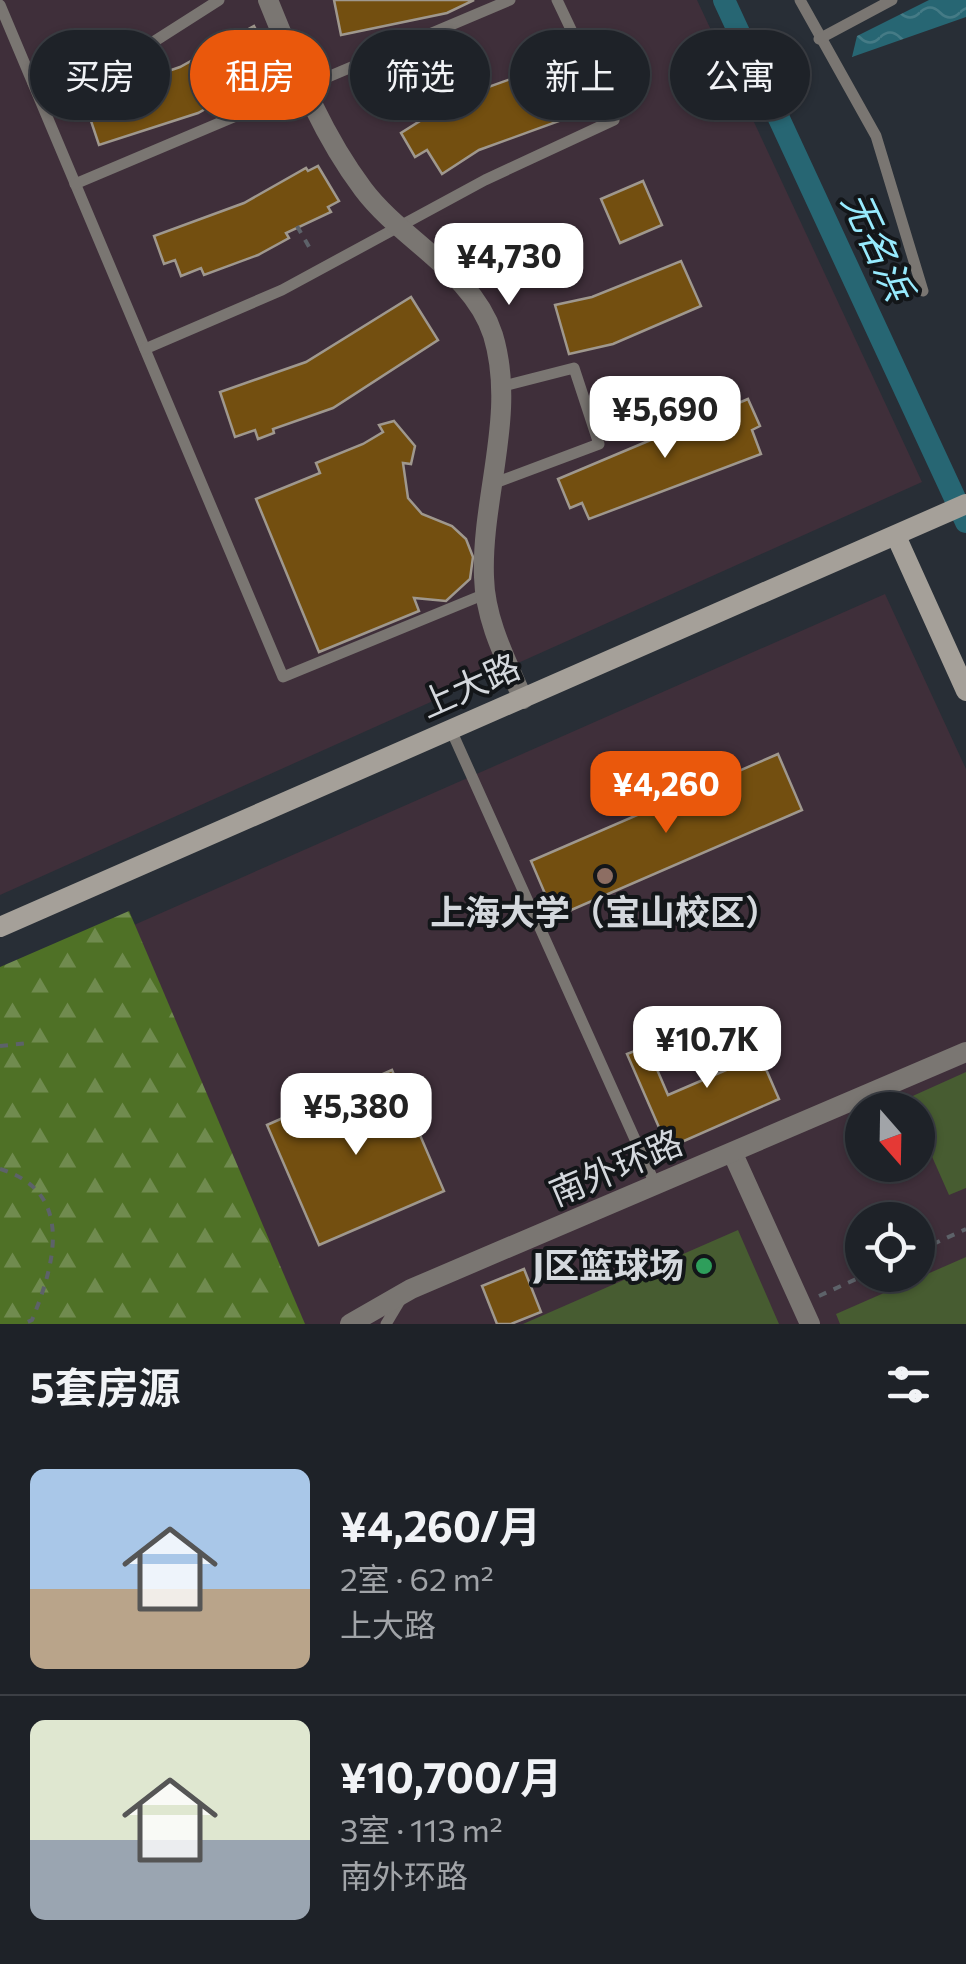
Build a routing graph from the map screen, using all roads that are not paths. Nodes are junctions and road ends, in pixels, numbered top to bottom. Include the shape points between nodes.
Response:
1 (219, 0) edge
2 (268, 0) edge
3 (510, 0) edge
4 (558, 0) edge
5 (800, 0) edge
6 (892, 0) edge
7 (0, 5) edge
8 (280, 30) edge
9 (170, 31) edge
10 (819, 39) junction
11 (30, 76) edge
12 (330, 77) edge
13 (49, 120) edge
14 (228, 120) edge
15 (319, 120) edge
16 (76, 184) junction
17 (400, 226) junction
18 (923, 291) dead end
19 (145, 349) junction
20 (500, 387) junction
21 (492, 484) junction
22 (966, 504) edge
23 (896, 536) junction
24 (485, 594) junction
25 (966, 690) edge
26 (523, 699) junction
27 (451, 730) junction
28 (0, 927) edge
29 (966, 1052) edge
30 (733, 1154) junction
31 (656, 1186) junction
32 (411, 1288) junction
33 (805, 1314) edge
34 (350, 1324) edge
35 (386, 1324) edge

1 - 9 lane
2 - 8 street
3 - 12 lane
4 - 17 lane via 614,120
5 - 10 lane
6 - 10 lane
7 - 11 lane
10 - 18 lane via 876,136
13 - 16 lane
14 - 16 lane
15 - 17 street via 365,192
16 - 19 lane
17 - 19 lane
17 - 20 street via 484,313
19 - 24 lane via 283,677
20 - 21 street
20 - 21 lane via 574,368 599,444
21 - 24 street
22 - 23 street, 上大路
23 - 25 street
23 - 26 street, 上大路
24 - 26 street
26 - 27 street, 上大路
27 - 28 street, 上大路
27 - 31 lane
29 - 30 street, 南外环路
30 - 31 street, 南外环路
30 - 33 street
31 - 32 street, 南外环路
32 - 34 street, 南外环路
32 - 35 lane

